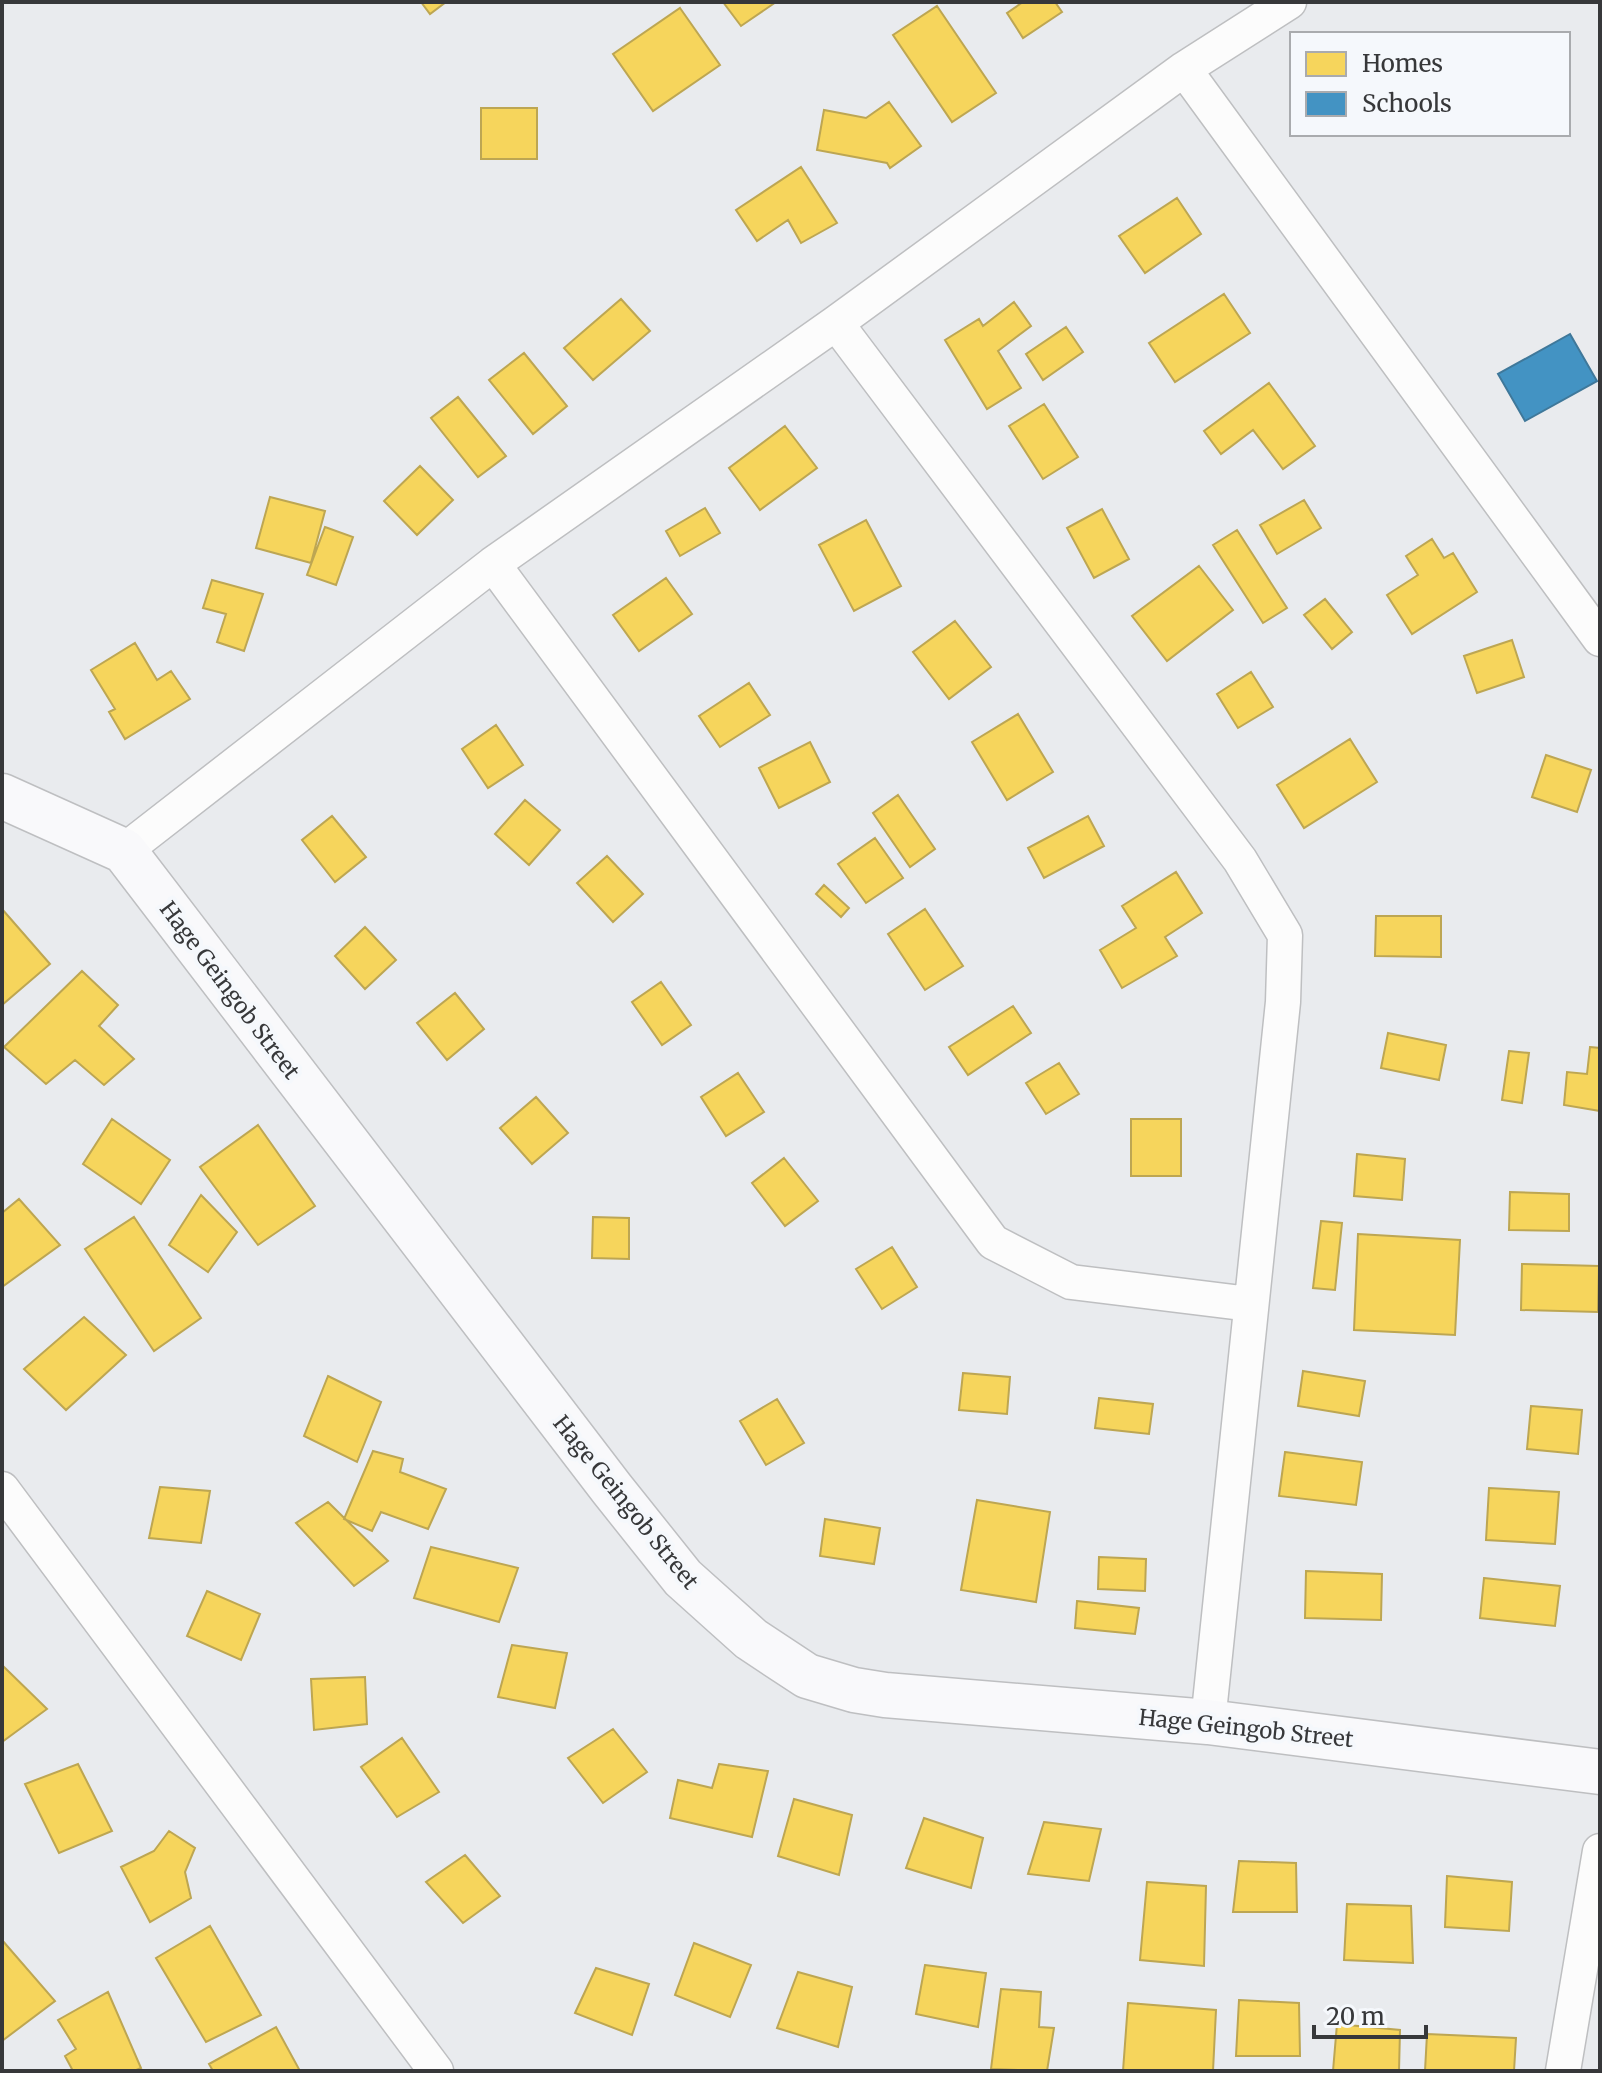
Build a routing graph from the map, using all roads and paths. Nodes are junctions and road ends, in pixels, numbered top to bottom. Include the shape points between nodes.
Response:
1 (1289, 2) edge
2 (1184, 69) junction
3 (836, 323) junction
4 (493, 564) junction
5 (1600, 639) edge
6 (2, 796) edge
7 (124, 851) junction
8 (1250, 1304) junction
9 (2, 1489) edge
10 (1208, 1722) junction
11 (1600, 1772) edge
12 (1600, 1851) edge
13 (436, 2071) edge
14 (1563, 2071) edge

1 - 2 street
2 - 3 street
2 - 5 street
3 - 4 street
3 - 8 street via 1240,860 1285,935 1283,1002
4 - 7 street
4 - 8 street via 993,1242 1071,1282
6 - 7 street, Hage Geingob Street
7 - 10 street, Hage Geingob Street via 612,1489 683,1578 751,1639 807,1676 854,1690
8 - 10 street
9 - 13 street
10 - 11 street, Hage Geingob Street
12 - 14 street

